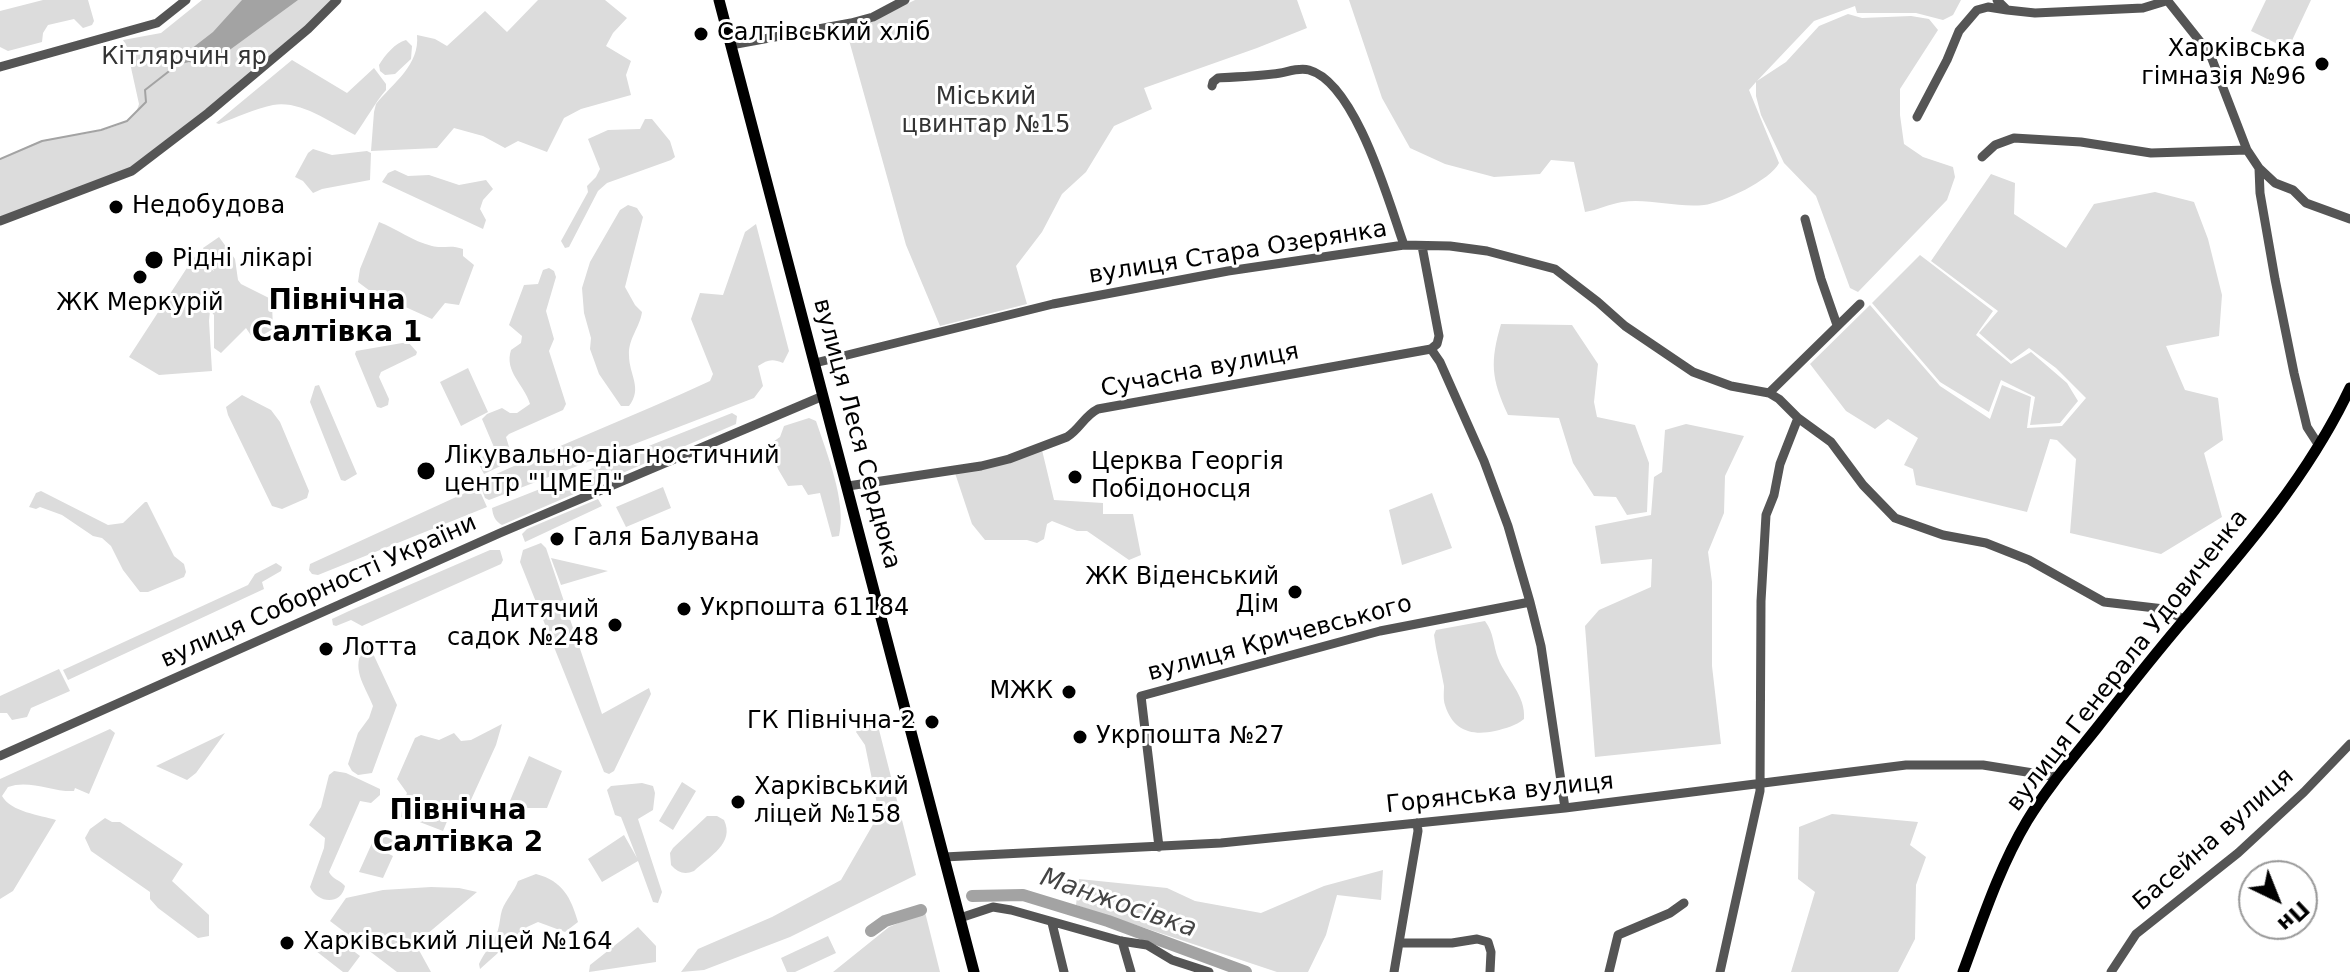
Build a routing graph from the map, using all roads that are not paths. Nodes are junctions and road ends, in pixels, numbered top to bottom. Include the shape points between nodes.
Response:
1 (186, 0) edge
2 (337, 0) edge
3 (719, 0) edge
4 (905, 0) edge
5 (1997, 0) edge
6 (2166, 1) edge
7 (2007, 10) junction
8 (731, 45) junction
9 (0, 67) edge
10 (1212, 86) dead end
11 (1917, 117) dead end
12 (2247, 150) junction
13 (1982, 157) dead end
14 (2259, 168) junction
15 (1805, 219) dead end
16 (2350, 219) edge
17 (0, 221) edge
18 (1404, 245) junction
19 (1422, 246) junction
20 (1860, 304) dead end
21 (1837, 325) junction
22 (1431, 349) junction
23 (815, 363) junction
24 (2350, 388) edge
25 (1769, 393) junction
26 (823, 396) junction
27 (1798, 418) junction
28 (2318, 444) junction
29 (848, 486) junction
30 (1530, 602) junction
31 (2185, 620) junction
32 (2350, 744) edge
33 (0, 754) edge
34 (2058, 777) junction
35 (1760, 785) junction
36 (1565, 808) junction
37 (1417, 823) junction
38 (1159, 847) junction
39 (944, 857) junction
40 (1684, 903) dead end
41 (958, 913) junction
42 (1052, 923) junction
43 (1122, 941) junction
44 (1399, 943) junction
45 (974, 972) edge
46 (1064, 972) edge
47 (1131, 972) edge
48 (1209, 972) edge
49 (1394, 972) edge
50 (1490, 972) edge
51 (1609, 972) edge
52 (1720, 972) edge
53 (1963, 972) edge
54 (2111, 972) edge

1 - 9 street via 157,23
2 - 17 street via 218,105 132,171
3 - 8 main road, вулиця Леся Сердюка
4 - 8 street via 851,23
5 - 7 street
6 - 7 street via 2143,8
6 - 12 street via 2210,54
7 - 11 street via 1977,10 1959,31
8 - 23 main road, вулиця Леся Сердюка
10 - 18 street via 1218,78 1298,69 1328,81 1363,132
12 - 13 street via 2151,153 2014,138
12 - 14 street
14 - 16 street via 2306,203
14 - 28 street via 2294,373 2307,427
15 - 21 street
18 - 19 street, вулиця Стара Озерянка
18 - 23 street, вулиця Стара Озерянка via 1053,304
19 - 22 street via 1439,336
19 - 25 street, вулиця Стара Озерянка via 1487,251 1555,269 1693,372
20 - 21 street
21 - 25 street
22 - 29 street, Сучасна вулиця via 1098,409 1067,437 1009,459
22 - 30 street via 1484,461
23 - 26 main road, вулиця Леся Сердюка
24 - 28 main road, вулиця Генерала Удовиченка
25 - 27 street, вулиця Стара Озерянка
26 - 29 main road, вулиця Леся Сердюка
26 - 33 street, вулиця Соборності України
27 - 31 street, вулиця Стара Озерянка via 1831,442 1895,518 2029,560 2104,602 2164,609
27 - 35 street via 1766,515
28 - 31 main road, вулиця Генерала Удовиченка via 2264,526
29 - 39 main road, вулиця Леся Сердюка
30 - 36 street
30 - 38 street, вулиця Кричевського via 1380,631 1141,696
31 - 34 main road, вулиця Генерала Удовиченка
32 - 54 street, Басейна вулиця via 2238,853 2136,934
34 - 35 street, Горянська вулиця via 1983,765 1906,765
34 - 53 main road, вулиця Генерала Удовиченка via 1995,884
35 - 36 street, Горянська вулиця
35 - 52 street
36 - 37 street, Горянська вулиця
37 - 38 street, Горянська вулиця
37 - 44 street
38 - 39 street, Горянська вулиця
39 - 41 main road, вулиця Леся Сердюка
40 - 51 street via 1618,935
41 - 42 street via 993,907
41 - 45 main road, вулиця Леся Сердюка
42 - 43 street
42 - 46 street
43 - 47 street
43 - 48 street via 1147,945
44 - 49 street
44 - 50 street via 1488,942

